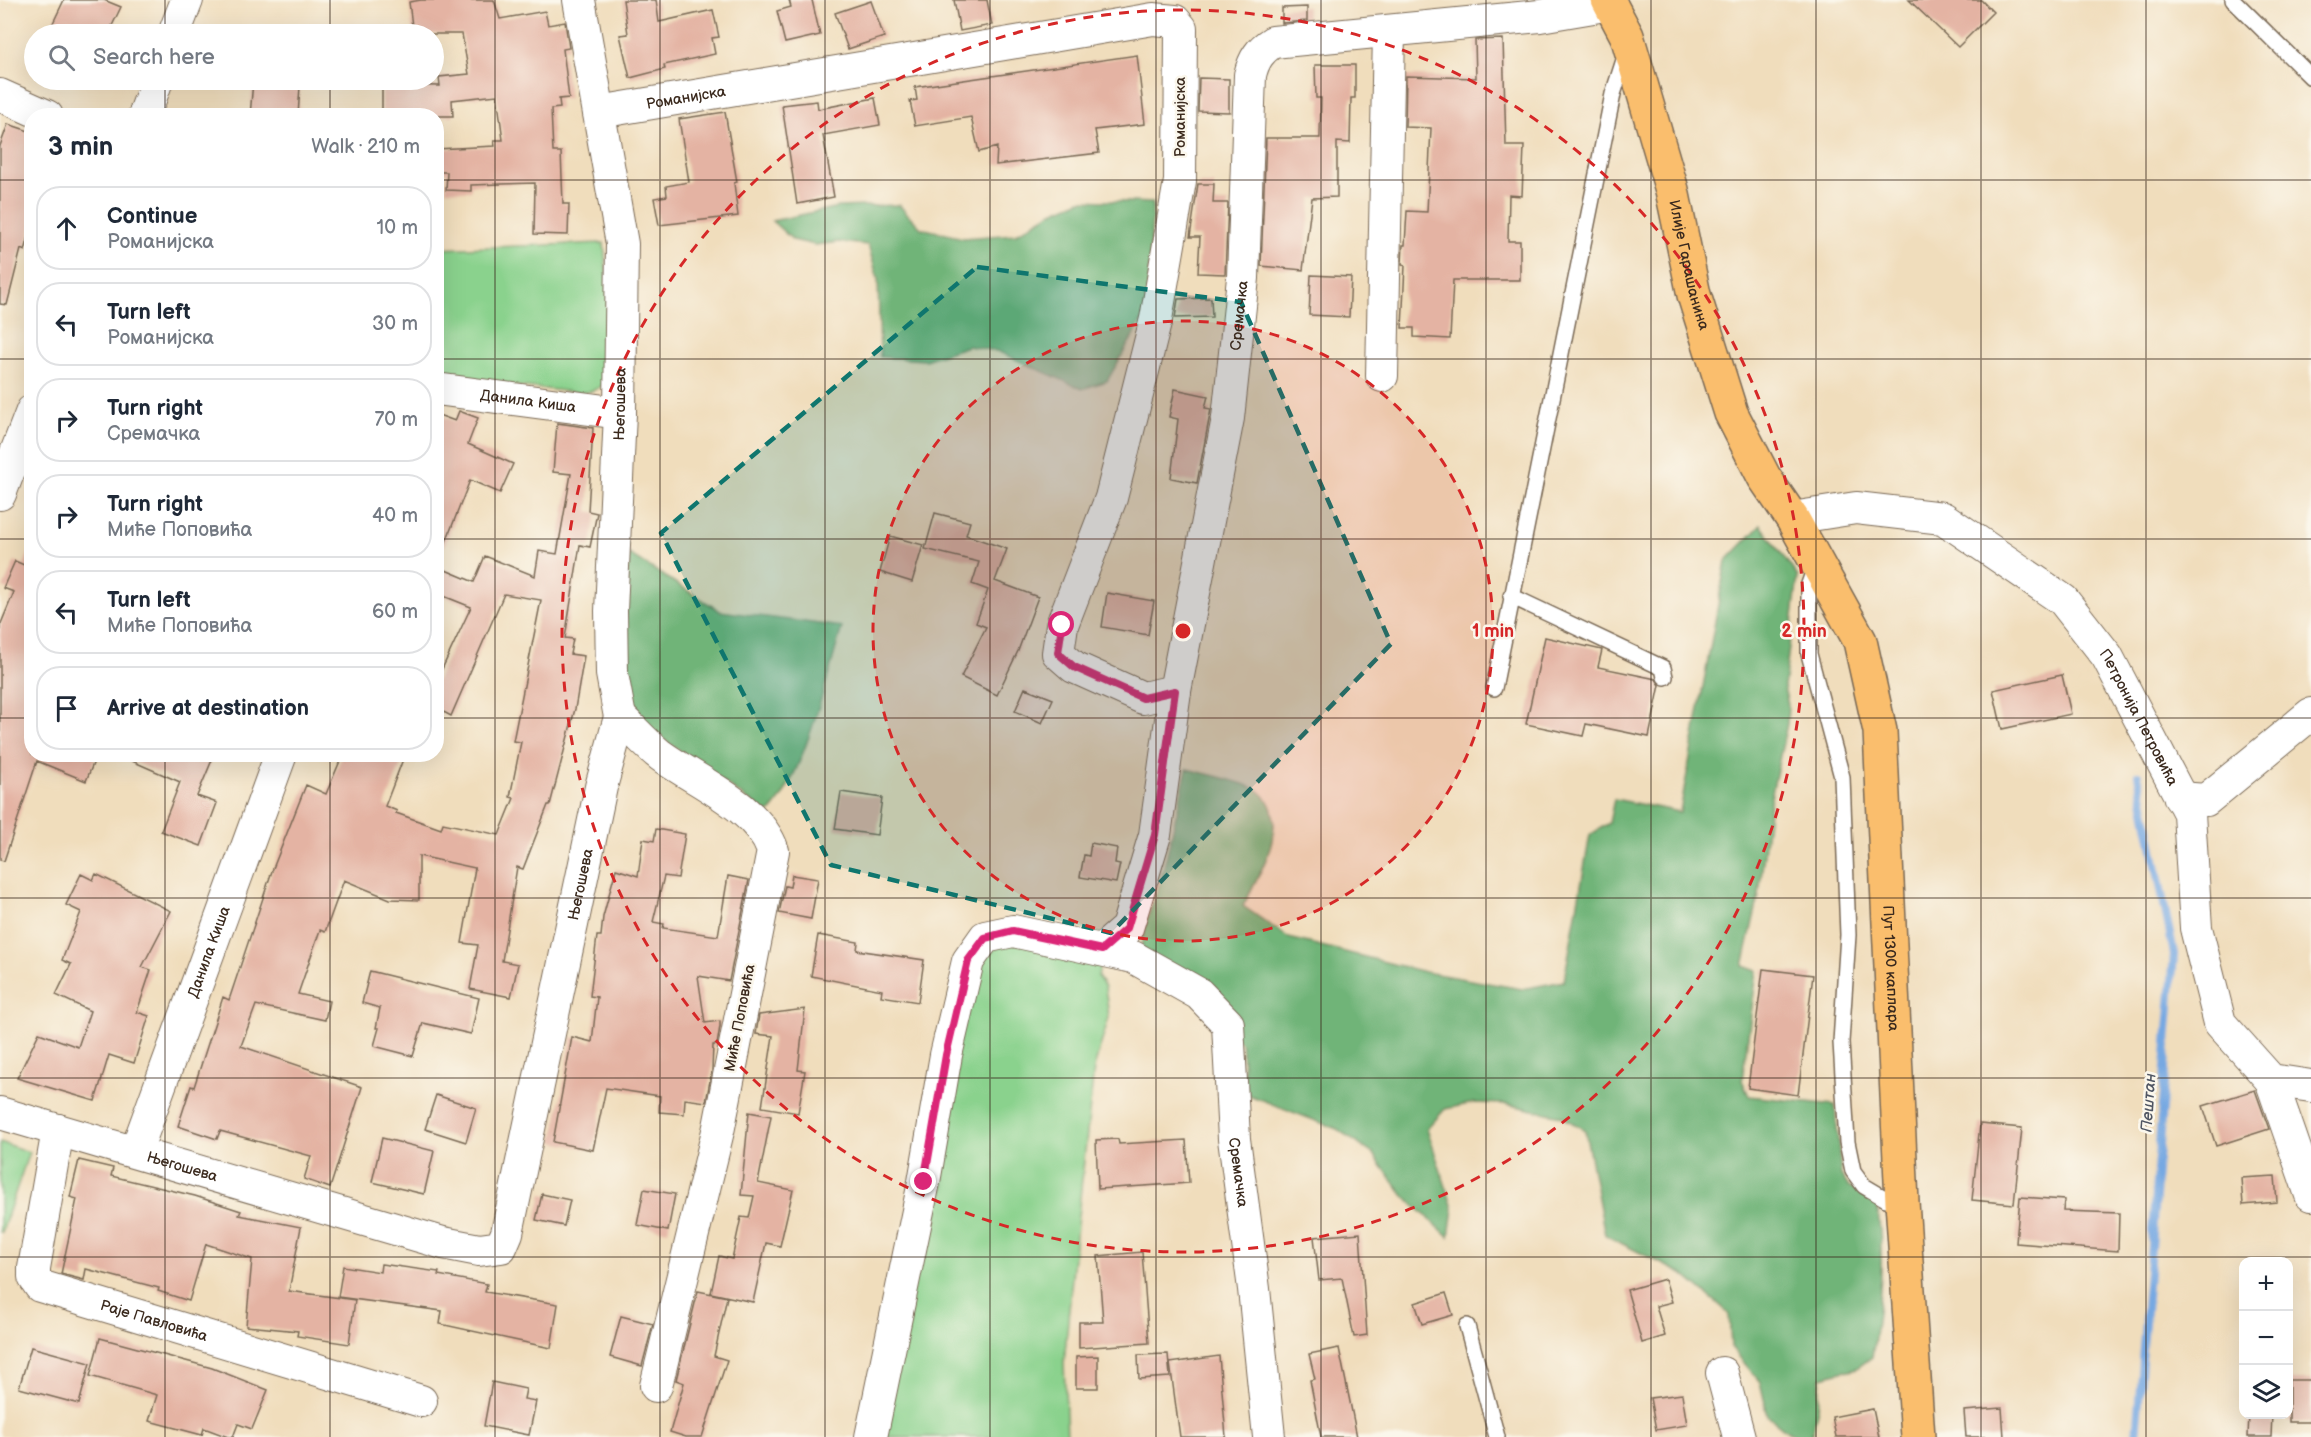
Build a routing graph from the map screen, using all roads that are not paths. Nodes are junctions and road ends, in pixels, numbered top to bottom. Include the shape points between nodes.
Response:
1 (187, 0) edge
2 (579, 0) edge
3 (2233, 0) edge
4 (1610, 2) edge
5 (178, 24) edge
6 (1389, 32) junction
7 (1629, 45) junction
8 (2311, 77) edge
9 (153, 90) edge
10 (0, 95) edge
11 (28, 108) edge
12 (147, 108) edge
13 (599, 112) junction
14 (1382, 376) dead end
15 (444, 389) edge
16 (620, 413) junction
17 (24, 432) edge
18 (0, 494) edge
19 (1792, 518) junction
20 (1816, 562) junction
21 (1511, 596) junction
22 (1665, 677) dead end
23 (1494, 688) dead end
24 (1175, 691) junction
25 (2311, 714) edge
26 (620, 717) junction
27 (278, 762) edge
28 (2180, 798) junction
29 (1130, 942) junction
30 (2271, 1080) junction
31 (2311, 1086) edge
32 (0, 1113) edge
33 (58, 1130) junction
34 (136, 1151) junction
35 (2311, 1195) edge
36 (1902, 1202) junction
37 (1467, 1326) dead end
38 (1722, 1373) dead end
39 (656, 1386) dead end
40 (422, 1401) dead end
41 (871, 1437) edge
42 (1269, 1437) edge
43 (1497, 1437) edge
44 (1739, 1437) edge
45 (1918, 1437) edge

1 - 5 street
2 - 13 street, Његошева
3 - 8 lane
4 - 6 street, Сремачка via 1540,16
4 - 7 main road, Илије Гарашанина
6 - 14 street
6 - 24 street, Сремачка via 1273,42 1262,49 1253,63 1243,278 1228,418
7 - 19 main road, Илије Гарашанина via 1672,190 1694,295 1731,413 1764,477
7 - 21 lane via 1613,94
9 - 12 street
10 - 11 street
13 - 16 street, Његошева via 622,244
13 - 24 street, Романијска via 1154,19 1175,21 1181,28 1180,181 1156,319 1111,498 1062,625 1058,653 1074,667 1143,698
15 - 16 street, Данила Киша
16 - 26 street, Његошева via 611,611 612,674
17 - 18 street
19 - 20 main road, Пут 1300 каплара
19 - 28 street, Петронија Петровића via 1856,508 1943,518 2063,600 2107,656
20 - 36 main road, Пут 1300 каплара via 1860,641 1880,731
20 - 36 lane via 1809,584 1809,654 1842,777 1848,935 1841,1042 1846,1142 1853,1171 1864,1186 1886,1199
21 - 22 lane via 1663,668
21 - 23 lane
24 - 29 street, Сремачка via 1155,835
25 - 28 street via 2206,800
26 - 34 street, Његошева via 601,787 501,1247 479,1250 443,1243
26 - 39 street, Миће Поповића via 659,754 753,817 768,835 773,851 719,1128
27 - 34 street, Данила Киша
28 - 30 street, Петронија Петровића via 2189,813 2196,928 2220,1023
29 - 41 street via 1102,950 1013,931 985,938 968,961
29 - 42 street, Сремачка via 1199,994 1228,1024 1234,1139
30 - 31 street
30 - 35 street
32 - 33 street, Његошева
33 - 34 street, Његошева
33 - 40 street, Раје Павловића via 34,1268 40,1286
36 - 45 main road, Пут 1300 каплара
37 - 43 lane
38 - 44 street

